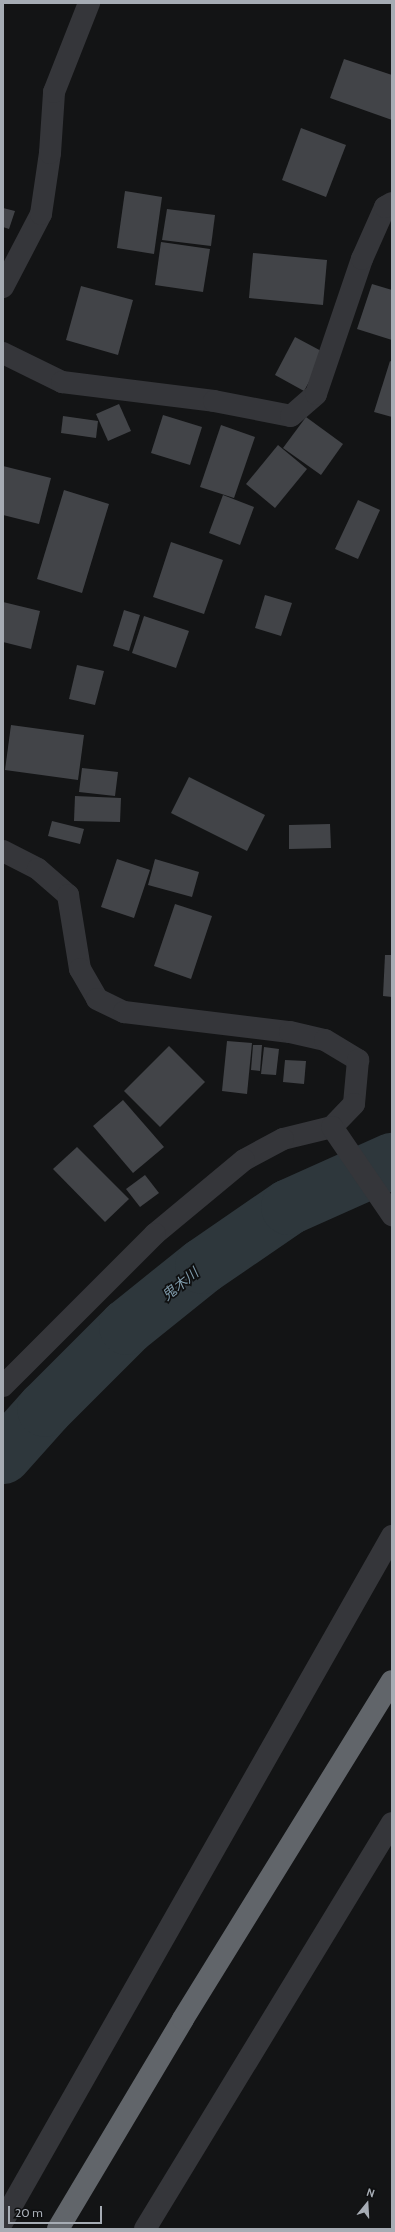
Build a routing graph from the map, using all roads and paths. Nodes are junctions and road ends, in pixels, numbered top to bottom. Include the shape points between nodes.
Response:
1 (89, 3) edge
2 (392, 203) edge
3 (3, 286) edge
4 (3, 353) edge
5 (3, 851) edge
6 (333, 1128) junction
7 (392, 1215) edge
8 (3, 1386) edge
9 (392, 1536) edge
10 (392, 1680) edge
11 (392, 1823) edge
12 (3, 2221) edge
13 (58, 2229) edge
14 (145, 2229) edge

1 - 3 street via 54,92 50,153 41,214
2 - 4 street via 385,207 362,259 316,394 291,416 214,402 62,382
5 - 6 street via 38,869 68,895 80,969 97,999 124,1012 290,1032 325,1040 358,1060 354,1104
6 - 7 street
6 - 8 street via 283,1139 244,1160 155,1234
9 - 12 street
10 - 13 highway via 183,2019
11 - 14 street

